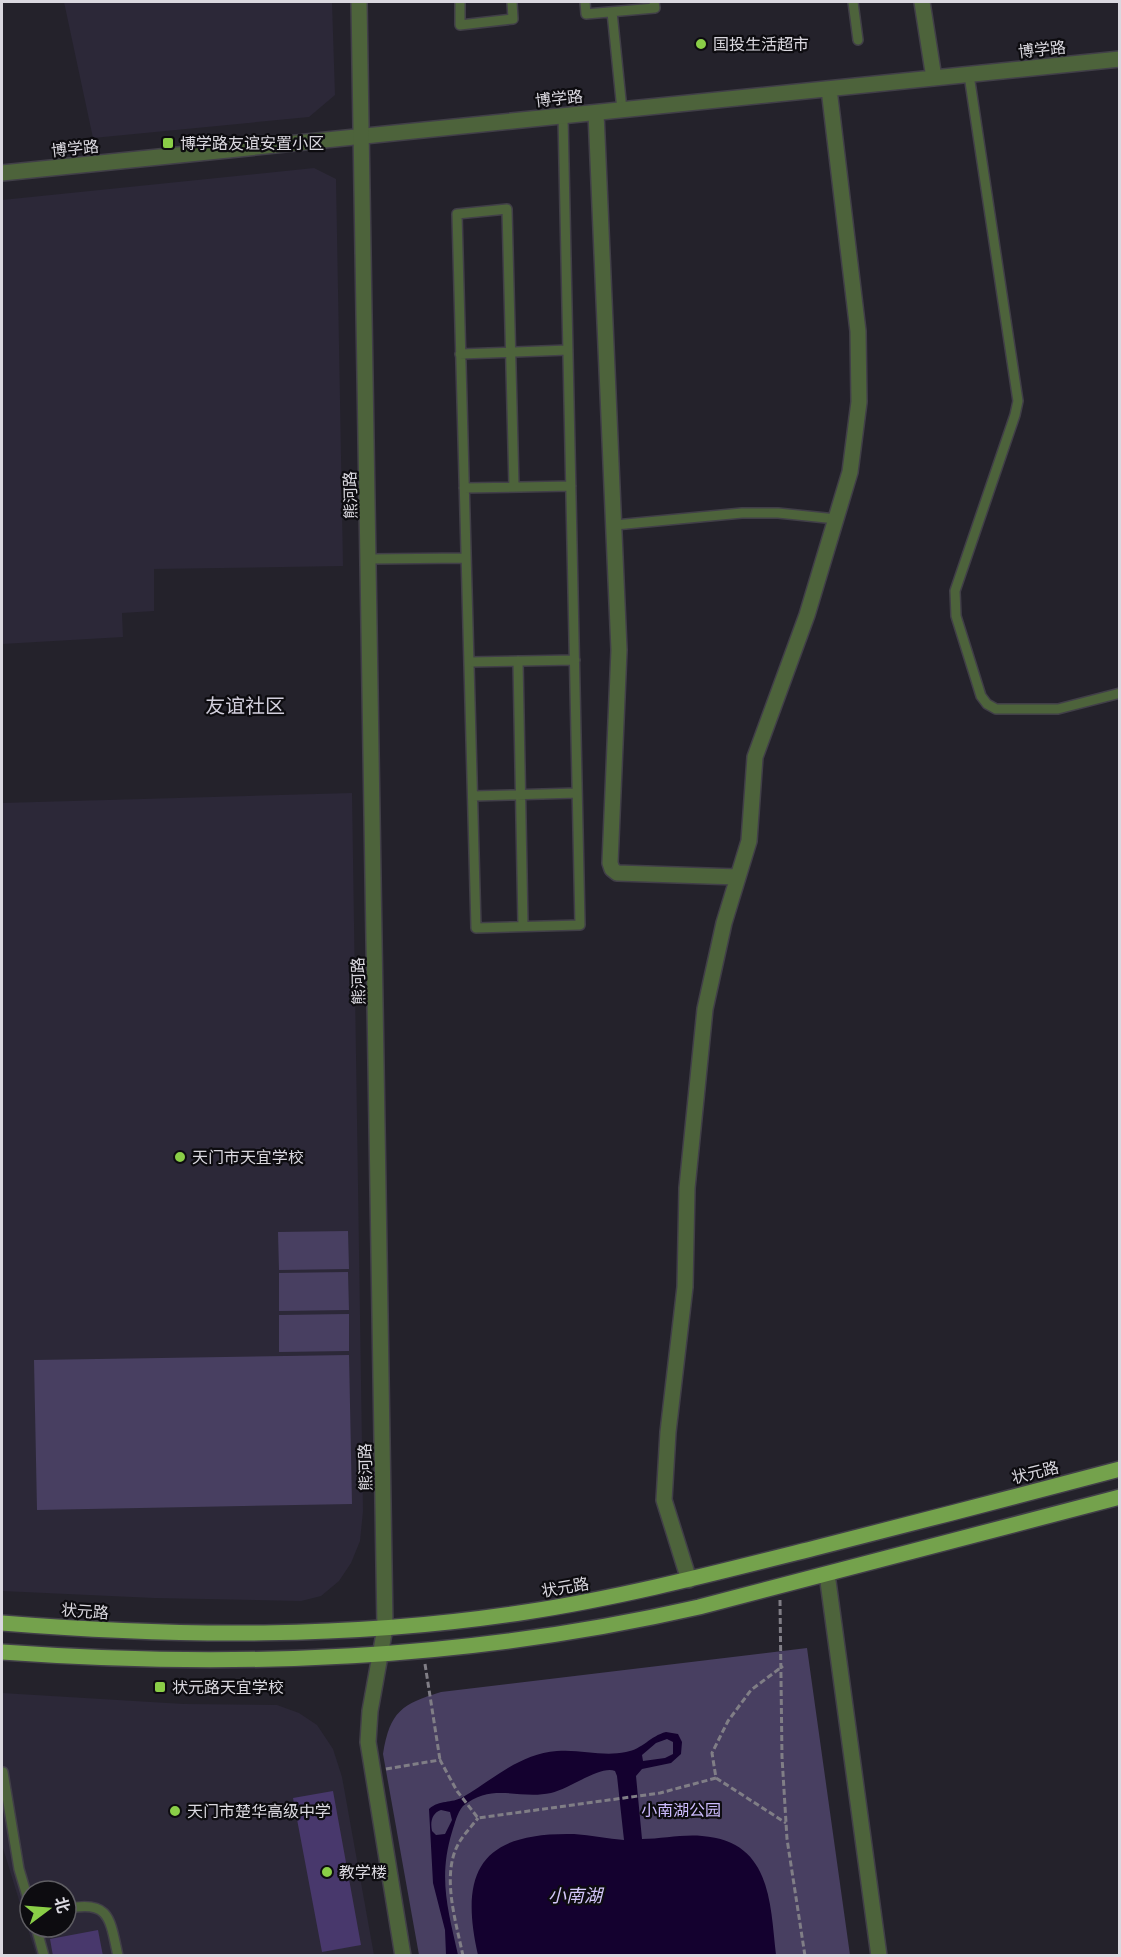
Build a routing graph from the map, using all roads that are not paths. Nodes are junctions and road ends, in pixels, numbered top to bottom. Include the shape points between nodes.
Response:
1 (359, 2) edge
2 (460, 2) edge
3 (512, 2) edge
4 (585, 2) edge
5 (654, 2) edge
6 (853, 2) edge
7 (922, 2) edge
8 (612, 12) junction
9 (858, 40) dead end
10 (1119, 59) edge
11 (969, 75) junction
12 (934, 78) junction
13 (829, 89) junction
14 (622, 110) junction
15 (596, 113) junction
16 (563, 116) junction
17 (363, 136) junction
18 (2, 173) edge
19 (568, 350) junction
20 (510, 352) junction
21 (460, 354) junction
22 (571, 486) junction
23 (514, 487) junction
24 (464, 488) junction
25 (836, 519) junction
26 (615, 525) junction
27 (466, 558) junction
28 (369, 559) junction
29 (575, 660) junction
30 (518, 661) junction
31 (469, 662) junction
32 (1119, 693) edge
33 (577, 793) junction
34 (521, 794) junction
35 (472, 796) junction
36 (738, 877) junction
37 (524, 926) junction
38 (1119, 1469) edge
39 (1119, 1497) edge
40 (826, 1574) junction
41 (689, 1580) junction
42 (2, 1623) edge
43 (385, 1628) junction
44 (2, 1652) edge
45 (381, 1655) junction
46 (3, 1772) dead end
47 (22, 1879) edge
48 (78, 1906) edge
49 (39, 1939) edge
50 (44, 1956) edge
51 (118, 1956) edge
52 (403, 1956) edge
53 (879, 1956) edge

1 - 17 street, 熊河路
2 - 3 lane via 460,26 513,19
4 - 8 lane via 586,14
5 - 8 lane via 655,9
6 - 9 lane
7 - 12 street
8 - 14 lane
10 - 11 street, 博学路
11 - 12 street, 博学路
11 - 32 lane via 1018,401 955,591 956,616 981,696 996,708 1058,709
12 - 13 street, 博学路
13 - 14 street, 博学路
13 - 25 street via 858,331 857,414 850,472
14 - 15 street, 博学路
15 - 16 street, 博学路
15 - 26 street
16 - 17 street, 博学路
16 - 19 lane
17 - 18 street, 博学路
17 - 28 street, 熊河路
19 - 20 lane
19 - 22 lane
20 - 21 lane
20 - 21 lane via 507,209 457,214
20 - 23 lane
21 - 24 lane
22 - 23 lane
22 - 29 lane
23 - 24 lane
24 - 27 lane
25 - 26 lane via 742,513
25 - 36 street via 807,615 755,757 749,841
26 - 36 street via 619,650 612,869 617,873
27 - 28 lane
27 - 31 lane
28 - 43 street, 熊河路
29 - 30 lane
29 - 33 lane
30 - 31 lane
30 - 34 lane
31 - 35 lane
33 - 34 lane
33 - 37 lane via 580,925
34 - 35 lane
34 - 37 lane
35 - 37 lane via 476,928
36 - 41 street via 705,1009 687,1188 685,1287 668,1432 664,1500
38 - 41 main road, 状元路
39 - 40 main road
40 - 45 main road via 629,1623 526,1640
40 - 53 street
41 - 43 main road, 状元路 via 524,1612
42 - 43 main road, 状元路 via 248,1635
43 - 45 street, 熊河路
44 - 45 main road via 173,1660 315,1660
45 - 52 street, 熊河路 via 368,1742
46 - 47 lane
48 - 51 lane via 98,1908 106,1913
49 - 50 lane

